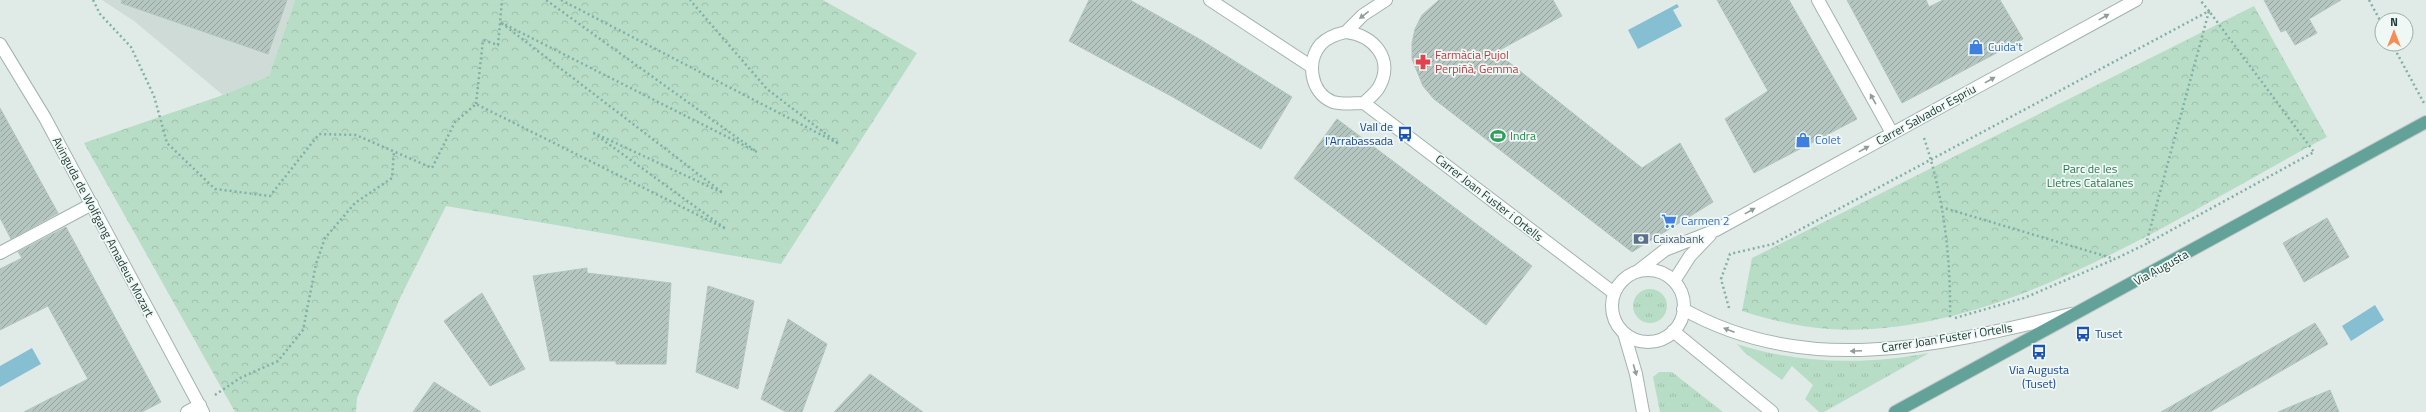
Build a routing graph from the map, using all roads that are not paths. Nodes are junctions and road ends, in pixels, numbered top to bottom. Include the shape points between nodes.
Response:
1 (1210, 0) edge
2 (1386, 0) edge
3 (1818, 0) edge
4 (2136, 0) edge
5 (1346, 32) junction
6 (0, 44) edge
7 (1312, 67) junction
8 (1364, 103) junction
9 (2426, 122) edge
10 (1892, 133) junction
11 (92, 204) junction
12 (1716, 230) junction
13 (0, 253) edge
14 (1638, 271) junction
15 (1674, 281) junction
16 (1614, 293) junction
17 (1683, 309) junction
18 (2074, 314) junction
19 (1673, 331) junction
20 (1624, 333) junction
21 (202, 409) edge
22 (187, 412) edge
23 (1643, 412) edge
24 (1772, 412) edge
25 (1895, 412) edge

1 - 7 street
2 -> 5 street via 1363,15
10 -> 3 street
10 -> 4 street, Carrer Salvador Espriu
5 - 7 street via 1333,35 1322,43 1314,54
5 - 8 street via 1365,36 1377,47 1384,62 1384,76 1379,88
6 - 11 street, Avinguda de Wolfgang Amadeus Mozart via 45,118
7 - 8 street via 1313,79 1327,98 1345,104
8 - 16 street, Carrer Joan Fuster i Ortells
9 - 18 main road, Via Augusta
12 -> 10 street, Carrer Salvador Espriu
11 - 13 street
11 - 21 street, Avinguda de Wolfgang Amadeus Mozart
12 - 14 street, Carrer Salvador Espriu via 1666,250
12 - 15 street, Carrer Salvador Espriu via 1690,256
14 - 15 street via 1664,273
14 - 16 street via 1621,282
15 - 17 street via 1680,290
16 - 20 street via 1612,311
18 -> 17 street, Carrer Joan Fuster i Ortells via 1991,333 1906,348 1846,352 1773,344 1726,330
17 - 19 street via 1683,314
18 - 25 main road, Via Augusta
19 - 20 street via 1654,341 1638,340
19 - 24 street
20 -> 23 street via 1636,374
21 - 22 street

